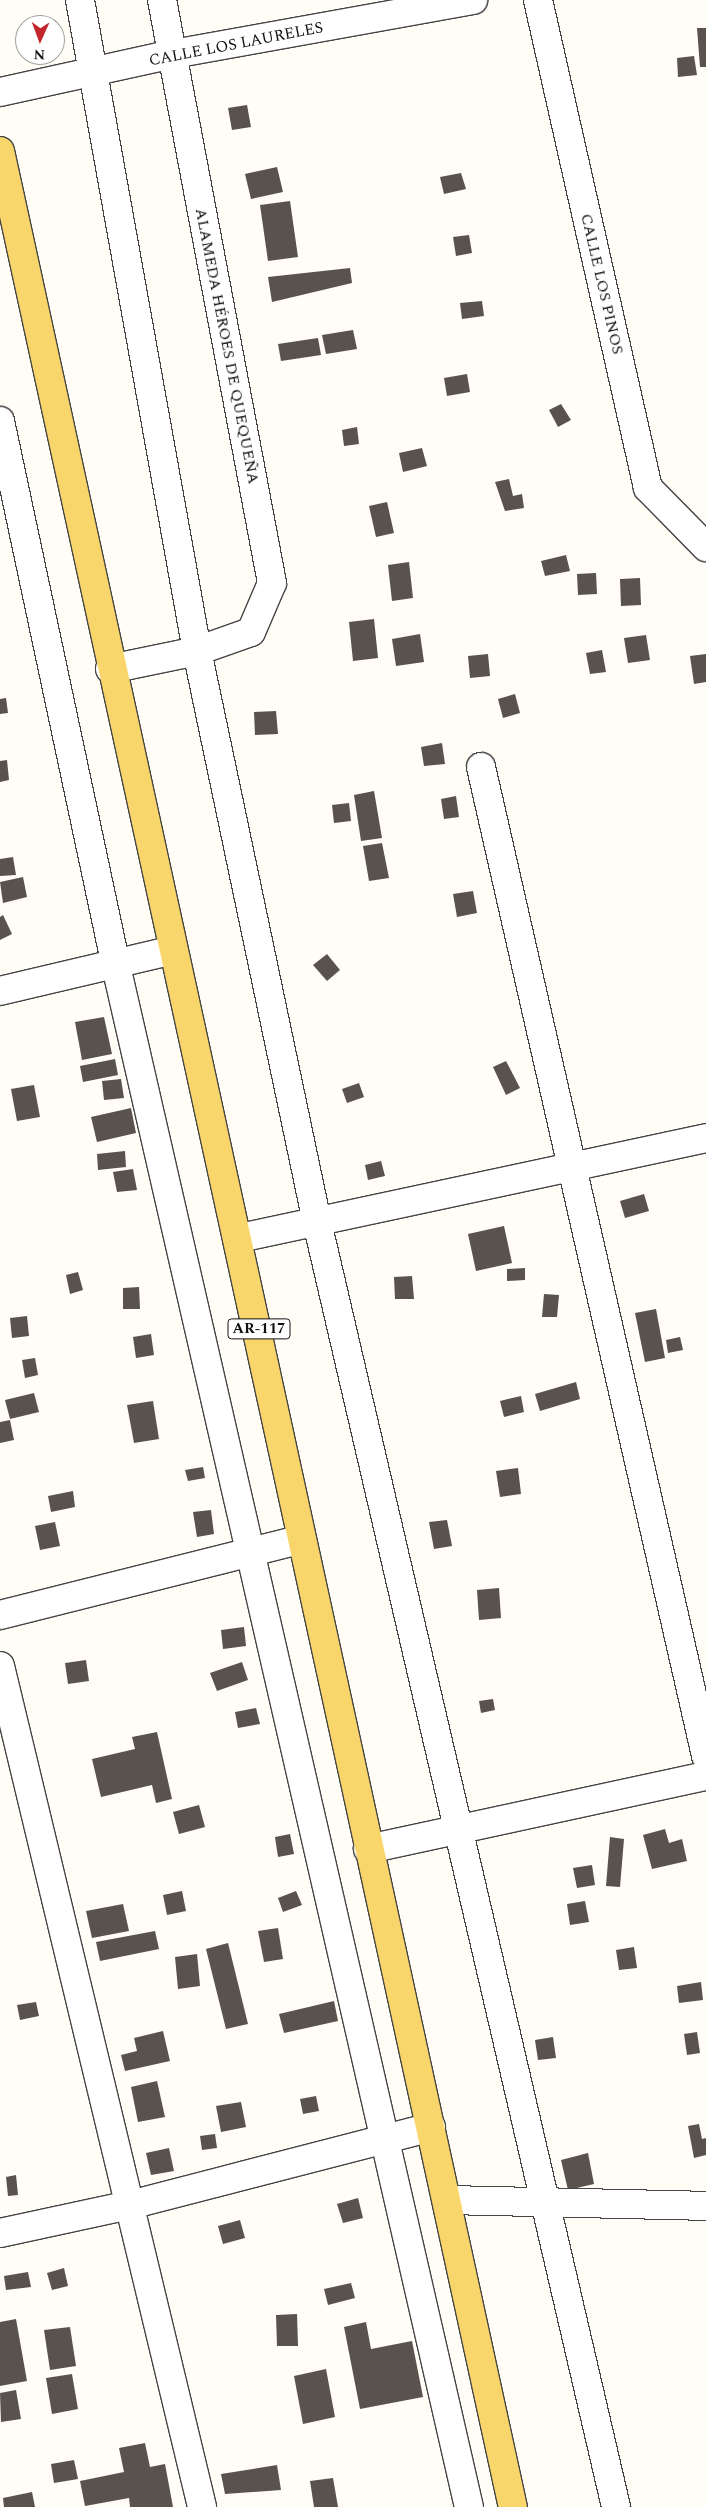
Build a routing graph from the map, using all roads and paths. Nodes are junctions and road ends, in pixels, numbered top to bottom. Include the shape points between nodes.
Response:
1 (80, 0) edge
2 (162, 0) edge
3 (473, 0) edge
4 (538, 0) edge
5 (173, 54) junction
6 (93, 74) junction
7 (0, 92) edge
8 (0, 151) edge
9 (0, 421) edge
10 (706, 547) edge
11 (197, 651) junction
12 (110, 669) junction
13 (481, 767) dead end
14 (173, 950) junction
15 (116, 966) junction
16 (0, 991) edge
17 (706, 1138) edge
18 (571, 1167) junction
19 (317, 1222) junction
20 (240, 1238) junction
21 (302, 1539) junction
22 (252, 1551) junction
23 (0, 1614) edge
24 (0, 1666) edge
25 (706, 1756) edge
26 (706, 1776) edge
27 (461, 1829) junction
28 (368, 1849) junction
29 (431, 2127) junction
30 (389, 2140) junction
31 (447, 2200) junction
32 (546, 2201) junction
33 (130, 2205) junction
34 (706, 2206) edge
35 (0, 2233) edge
36 (202, 2507) edge
37 (469, 2507) edge
38 (514, 2507) edge
39 (616, 2507) edge

1 - 6 street
2 - 5 street, ALAMEDA HÉROES DE QUEQUEÑA
3 - 5 street, CALLE LOS LAURELES
4 - 10 street, CALLE LOS PINOS via 648,488
5 - 6 street, CALLE LOS LAURELES
5 - 11 street, ALAMEDA HÉROES DE QUEQUEÑA via 272,582 251,632
6 - 7 street, CALLE LOS LAURELES
6 - 11 street
8 - 12 main road, AR-117
9 - 15 street
11 - 12 street, ALAMEDA HÉROES DE QUEQUEÑA
11 - 19 street
12 - 14 main road, AR-117
13 - 18 street
14 - 15 street
14 - 20 main road, AR-117
15 - 16 street
15 - 22 street
17 - 18 street
18 - 19 street
18 - 25 street
19 - 20 street
19 - 27 street
20 - 21 main road, AR-117
21 - 22 street
21 - 28 main road, AR-117
22 - 23 street
22 - 30 street
24 - 33 street
26 - 27 street
27 - 28 street
27 - 32 street
28 - 29 main road, AR-117
29 - 30 street
29 - 31 main road, AR-117
30 - 33 street
30 - 37 street
31 - 32 street
31 - 38 main road, AR-117
32 - 34 street
32 - 39 street
33 - 35 street
33 - 36 street

